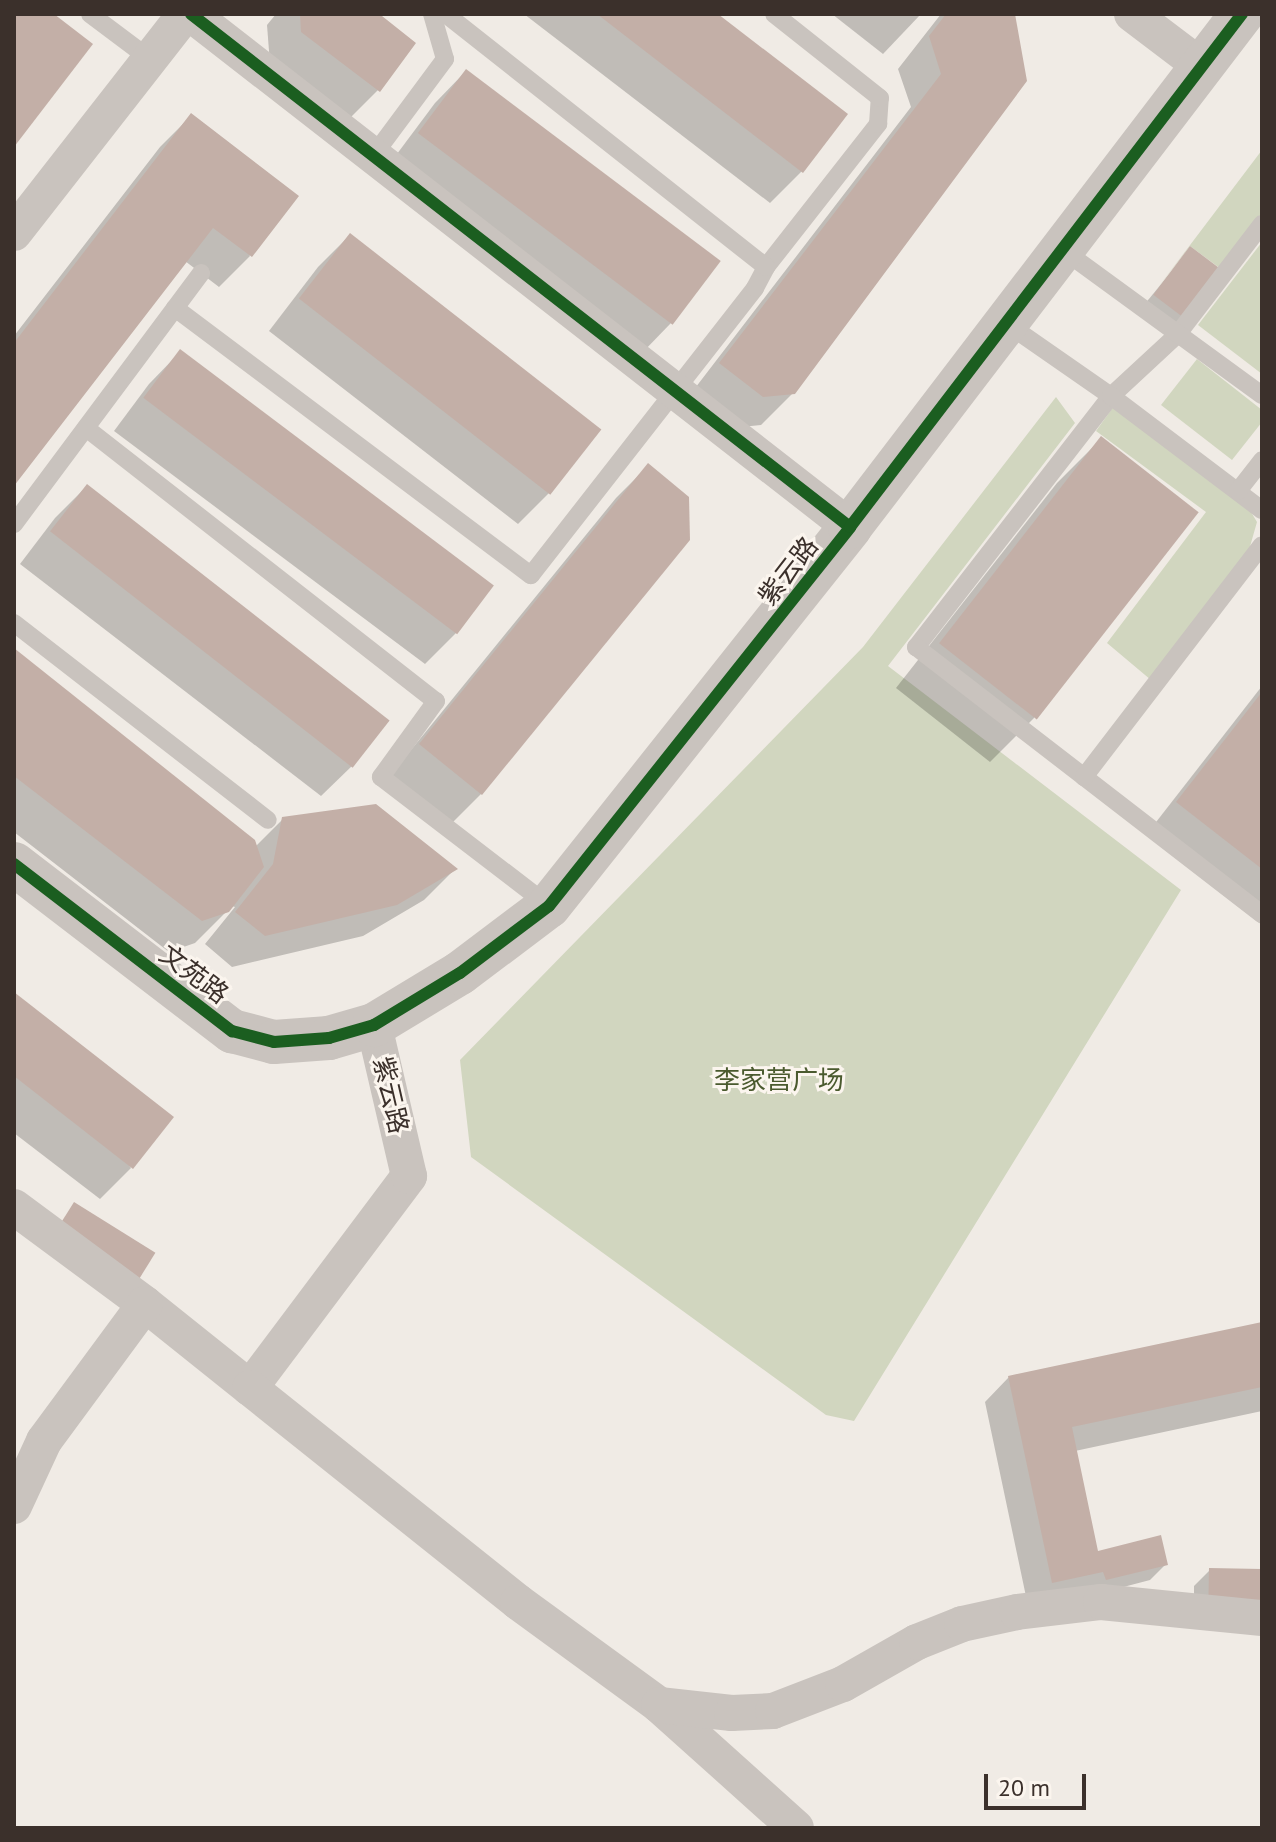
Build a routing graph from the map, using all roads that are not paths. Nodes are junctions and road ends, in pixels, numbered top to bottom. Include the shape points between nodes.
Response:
1 (90, 14) edge
2 (188, 14) edge
3 (432, 14) edge
4 (446, 14) edge
5 (774, 14) edge
6 (1132, 14) edge
7 (1242, 14) edge
8 (150, 59) junction
9 (1202, 67) junction
10 (373, 156) junction
11 (1262, 224) edge
12 (14, 233) edge
13 (1063, 250) junction
14 (766, 267) junction
15 (201, 273) dead end
16 (175, 308) junction
17 (1006, 323) junction
18 (1178, 334) junction
19 (674, 390) junction
20 (1262, 395) edge
21 (1111, 396) junction
22 (86, 428) junction
23 (1262, 460) edge
24 (1238, 491) junction
25 (1262, 510) edge
26 (14, 524) edge
27 (850, 527) junction
28 (1262, 545) edge
29 (14, 623) edge
30 (1084, 777) junction
31 (268, 820) dead end
32 (14, 864) edge
33 (549, 906) junction
34 (1262, 914) edge
35 (374, 1025) junction
36 (14, 1207) edge
37 (145, 1304) junction
38 (250, 1388) junction
39 (14, 1506) edge
40 (1262, 1618) edge
41 (659, 1705) junction
42 (796, 1828) edge

1 - 8 lane
2 - 8 street
2 - 10 street
3 - 10 lane via 445,59
4 - 14 lane
5 - 14 lane via 880,98 878,124
6 - 9 street
7 - 9 street, 紫云路
8 - 12 street
9 - 13 street, 紫云路
10 - 19 street
11 - 18 lane
13 - 17 street, 紫云路
13 - 18 lane
14 - 19 lane
15 - 16 lane
16 - 19 lane via 531,575
16 - 22 lane
17 - 21 lane
17 - 27 street, 紫云路
18 - 20 lane
18 - 21 lane
19 - 27 street
21 - 24 lane
21 - 30 lane via 916,647
22 - 26 lane
22 - 33 lane via 436,701 381,777
23 - 24 lane
24 - 25 lane
27 - 33 street, 紫云路
28 - 30 lane
29 - 31 lane
30 - 34 lane
32 - 35 street, 文苑路 via 232,1031 274,1042 329,1038
33 - 35 street, 紫云路 via 460,973
35 - 38 street, 紫云路 via 409,1176
36 - 37 street
37 - 38 street
37 - 39 street via 44,1441
38 - 41 street via 518,1602
40 - 41 street via 1101,1602 1017,1612 962,1624 917,1642 843,1684 773,1711 732,1713
41 - 42 street

